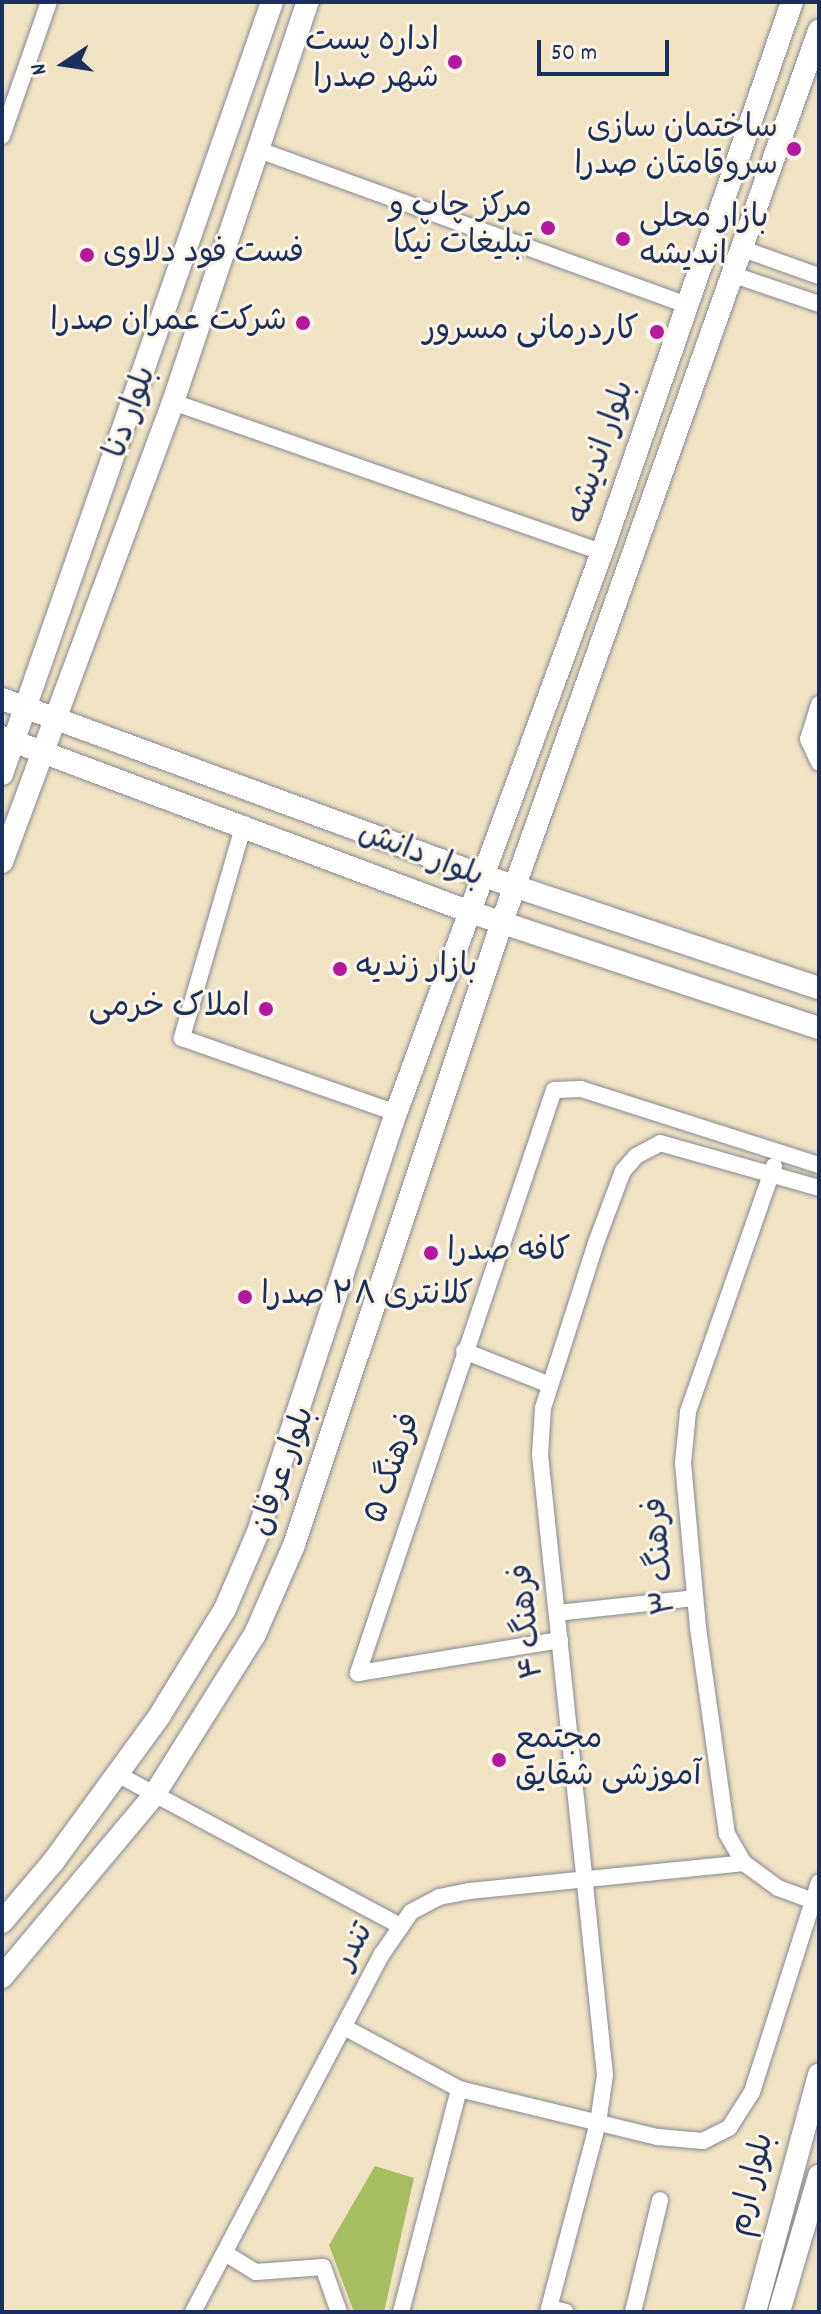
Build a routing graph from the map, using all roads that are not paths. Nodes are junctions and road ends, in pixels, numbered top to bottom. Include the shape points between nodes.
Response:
1 (49, 2) edge
2 (272, 2) edge
3 (308, 2) edge
4 (792, 2) edge
5 (819, 31) edge
6 (2, 136) edge
7 (256, 149) junction
8 (743, 249) junction
9 (734, 275) junction
10 (819, 276) edge
11 (819, 304) edge
12 (687, 305) junction
13 (173, 402) junction
14 (602, 552) junction
15 (2, 699) edge
16 (24, 707) junction
17 (816, 712) edge
18 (52, 718) junction
19 (8, 739) edge
20 (40, 751) junction
21 (819, 763) edge
22 (2, 774) edge
23 (244, 824) junction
24 (2, 862) edge
25 (481, 875) junction
26 (515, 885) junction
27 (467, 911) junction
28 (502, 922) junction
29 (819, 988) edge
30 (819, 1028) edge
31 (396, 1113) junction
32 (779, 1152) junction
33 (819, 1165) edge
34 (771, 1173) junction
35 (819, 1188) edge
36 (464, 1351) junction
37 (550, 1385) junction
38 (695, 1598) junction
39 (557, 1613) junction
40 (560, 1640) junction
41 (117, 1774) junction
42 (154, 1795) junction
43 (744, 1863) junction
44 (585, 1876) junction
45 (819, 1882) edge
46 (813, 1901) junction
47 (2, 1922) edge
48 (401, 1926) junction
49 (2, 1977) edge
50 (344, 2027) junction
51 (819, 2074) edge
52 (459, 2089) junction
53 (598, 2123) junction
54 (819, 2176) edge
55 (660, 2200) dead end
56 (225, 2253) junction
57 (554, 2311) edge
58 (193, 2312) edge
59 (339, 2312) edge
60 (401, 2312) edge
61 (633, 2312) edge
62 (755, 2312) edge
63 (779, 2312) edge

1 - 6 street
2 - 16 street, بلوار دنا
3 - 7 street, بلوار دنا
4 - 12 street, بلوار اندیشه
5 - 8 street, بلوار اندیشه
7 - 12 street
7 - 13 street, بلوار دنا
8 - 9 street, بلوار اندیشه
8 - 10 street
9 - 11 street
9 - 26 street, بلوار اندیشه
12 - 14 street, بلوار اندیشه
13 - 14 street
13 - 18 street, بلوار دنا
14 - 25 street, بلوار اندیشه
15 - 16 street, بلوار دانش
16 - 18 street, بلوار دانش
16 - 19 street, بلوار دنا
17 - 21 street via 808,739
18 - 20 street, بلوار دنا
18 - 25 street, بلوار دانش
19 - 20 street, بلوار دانش
19 - 22 street, بلوار دنا
20 - 23 street, بلوار دانش
20 - 24 street, بلوار دنا
23 - 27 street, بلوار دانش
23 - 31 street via 182,1038
25 - 26 street, بلوار دانش
25 - 27 street, بلوار اندیشه
26 - 28 street, بلوار اندیشه
26 - 29 street, بلوار دانش
27 - 28 street, بلوار دانش
27 - 31 street, بلوار عرفان
28 - 30 street, بلوار دانش
28 - 42 street, بلوار عرفان via 294,1545 255,1634
31 - 41 street, بلوار عرفان via 288,1454 258,1532 225,1609
32 - 33 street
32 - 34 street, فرهنگ ۳
32 - 36 street, فرهنگ ۵ via 581,1089 554,1090
34 - 35 street
34 - 37 street, فرهنگ ۴ via 660,1143 636,1156 623,1171
34 - 38 street, فرهنگ ۳ via 688,1412 683,1463
36 - 37 street
36 - 40 street, فرهنگ ۵ via 358,1673
37 - 39 street, فرهنگ ۴ via 540,1455
38 - 39 street
38 - 43 street, فرهنگ ۳ via 727,1834
39 - 40 street, فرهنگ ۴
40 - 44 street, فرهنگ ۴
41 - 42 street
41 - 47 street, بلوار عرفان
42 - 48 street
42 - 49 street, بلوار عرفان
43 - 44 street, تندر
43 - 46 street, فرهنگ ۳ via 778,1888
44 - 48 street, تندر via 439,1897 411,1912
44 - 53 street, فرهنگ ۴ via 605,2075
45 - 46 street
46 - 53 street via 752,2092 729,2128 703,2141
48 - 50 street, تندر
50 - 52 street
50 - 56 street, تندر
51 - 62 street, بلوار ارم
52 - 53 street
52 - 60 street
53 - 57 street, فرهنگ ۴
54 - 63 street, بلوار ارم
55 - 61 street
56 - 58 street, تندر
56 - 59 street via 256,2272 323,2267

